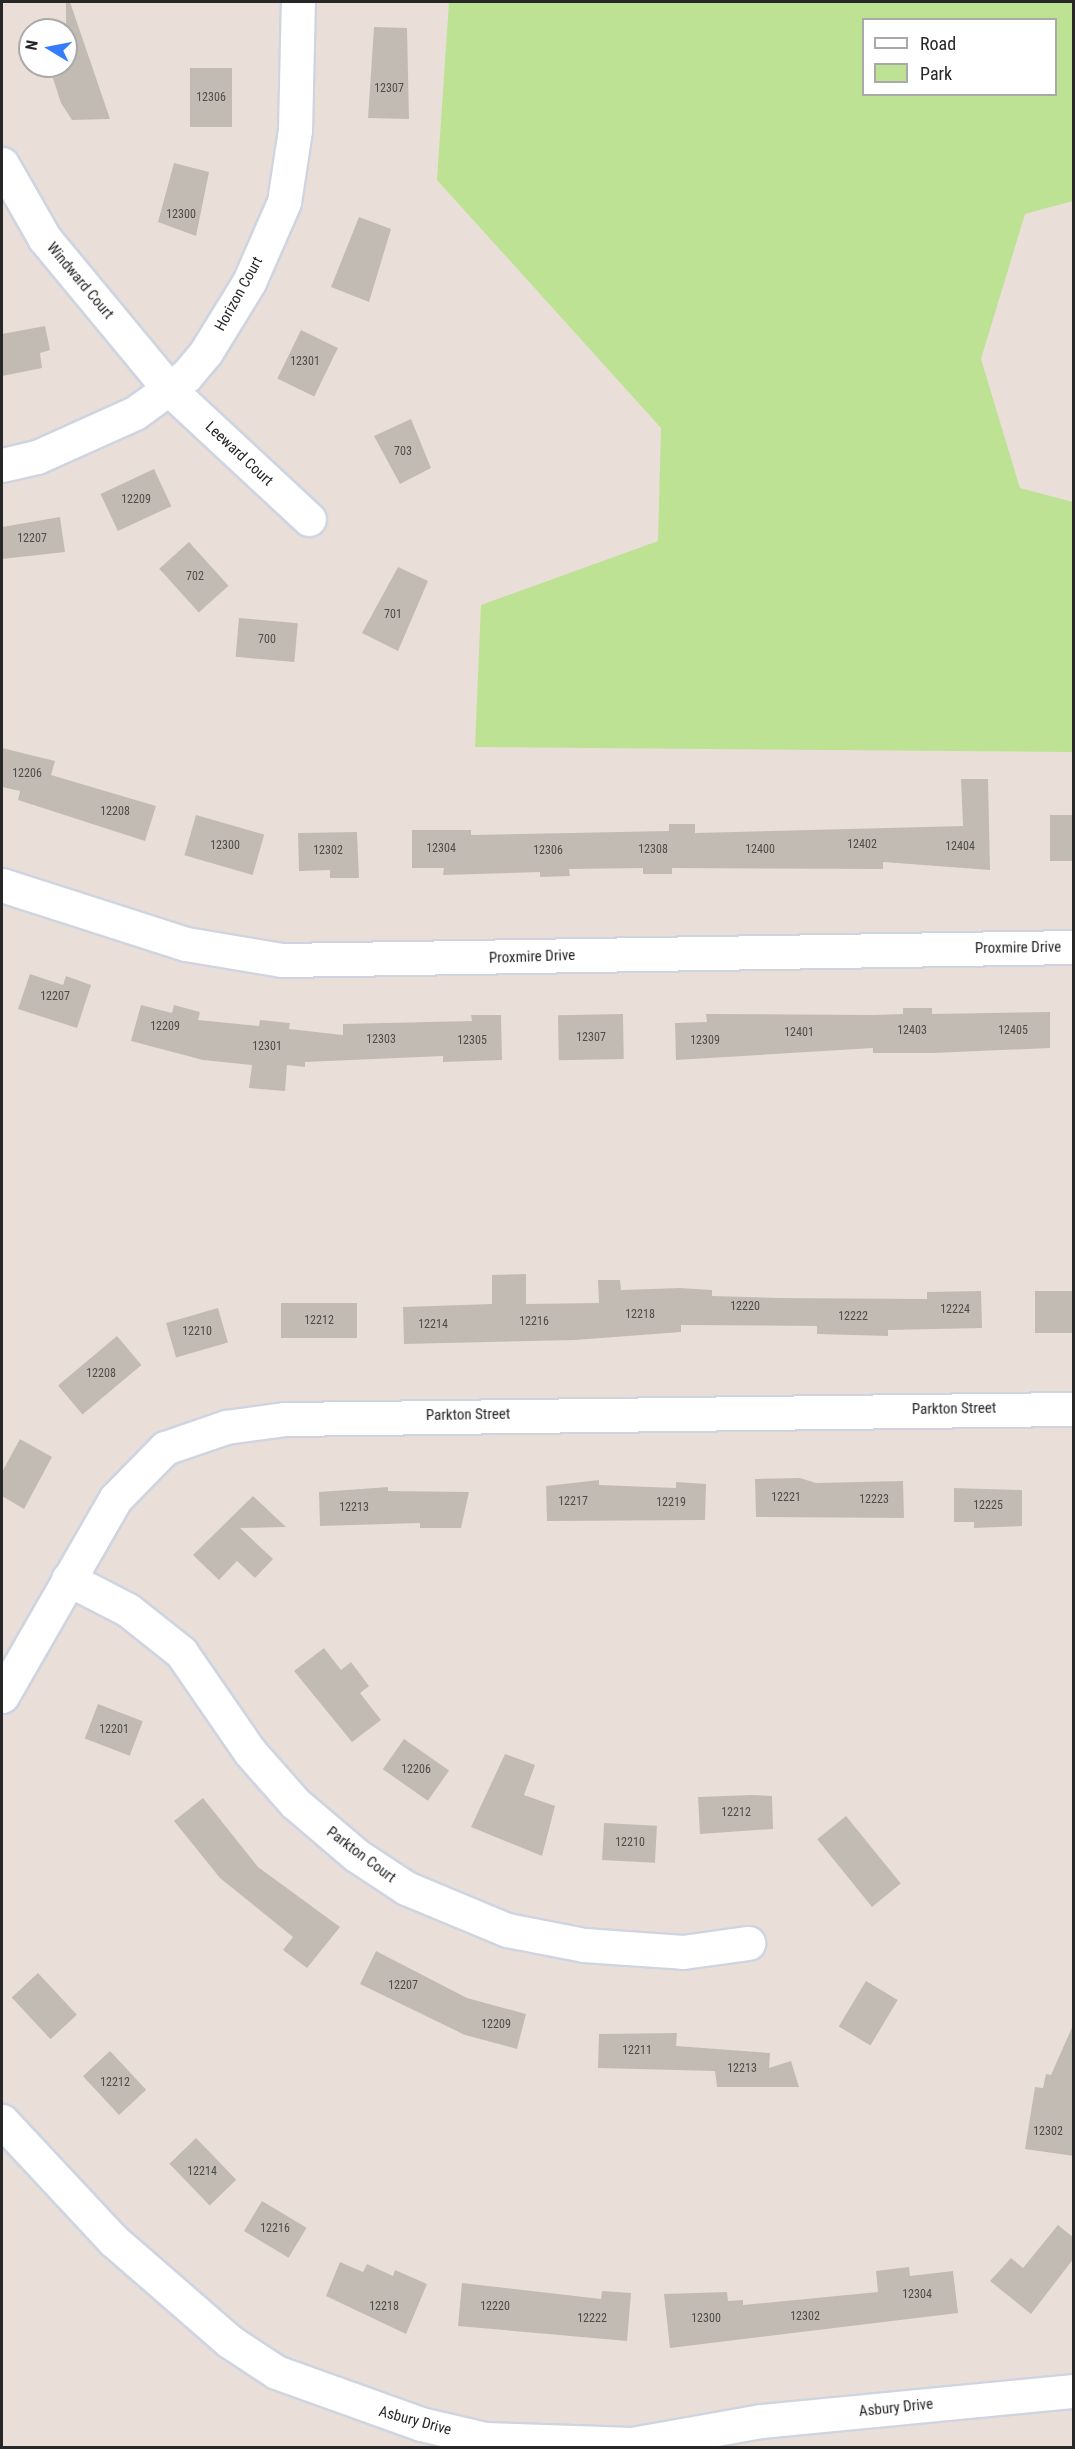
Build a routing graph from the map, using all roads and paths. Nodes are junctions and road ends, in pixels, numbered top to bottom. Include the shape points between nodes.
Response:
1 (298, 2) edge
2 (2, 164) edge
3 (169, 389) junction
4 (2, 465) edge
5 (309, 519) dead end
6 (2, 885) edge
7 (1074, 947) edge
8 (1074, 1409) edge
9 (68, 1579) junction
10 (2, 1696) edge
11 (748, 1943) dead end
12 (2, 2121) edge
13 (1074, 2391) edge
14 (698, 2441) edge

1 - 3 street, Horizon Court via 295,130 284,202 249,282 212,342
2 - 3 street, Windward Court via 45,239
3 - 4 street, Horizon Court via 106,429 37,457
3 - 5 street, Leeward Court
6 - 7 street, Proxmire Drive via 186,944 282,960
8 - 9 street, Parkton Street via 285,1419 226,1427 165,1448 143,1468 116,1498
9 - 10 street, Parkton Street
9 - 11 street, Parkton Court via 128,1610 181,1652 250,1752 295,1803 356,1855 406,1888 507,1930 584,1945 683,1952
12 - 14 street, Asbury Drive via 169,2291 276,2372 362,2406 485,2439 632,2444
13 - 14 street, Asbury Drive via 761,2421

